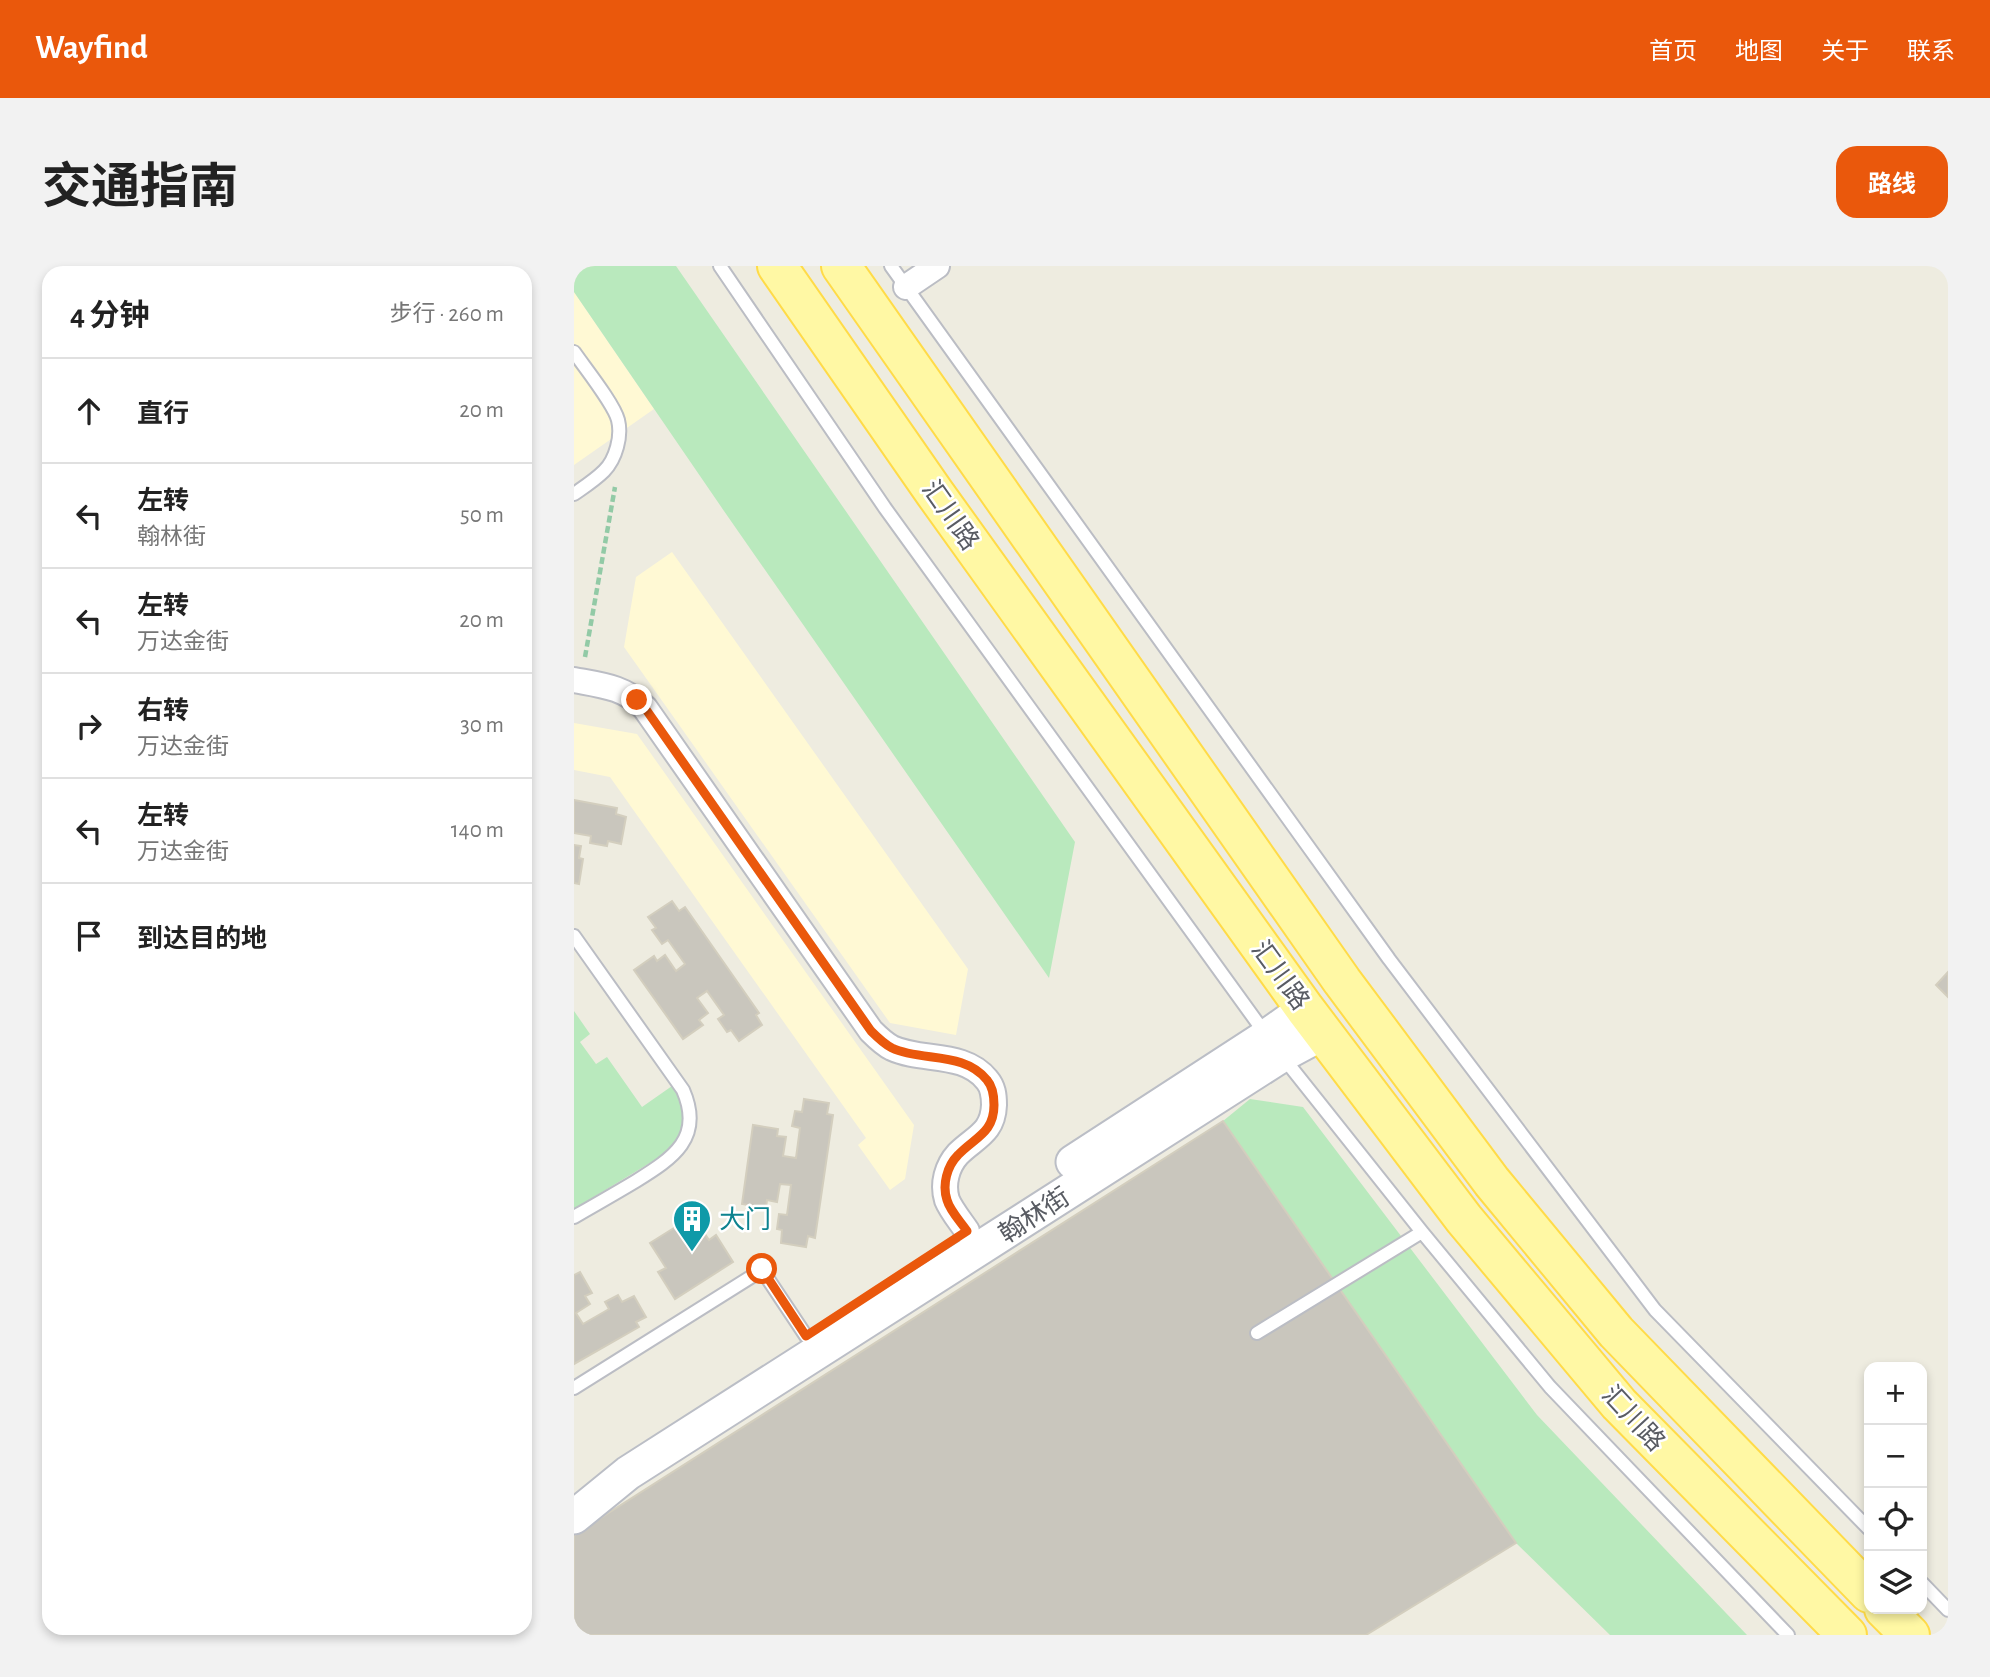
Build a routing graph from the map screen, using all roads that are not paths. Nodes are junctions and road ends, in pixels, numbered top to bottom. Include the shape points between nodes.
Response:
1 (720, 266) edge
2 (777, 266) edge
3 (841, 266) edge
4 (891, 266) edge
5 (937, 266) edge
6 (906, 288) junction
7 (574, 352) edge
8 (574, 494) edge
9 (578, 680) edge
10 (574, 936) edge
11 (1314, 1021) junction
12 (1274, 1046) junction
13 (574, 1217) edge
14 (967, 1231) junction
15 (1422, 1232) junction
16 (1257, 1333) dead end
17 (806, 1336) junction
18 (574, 1388) edge
19 (574, 1487) edge
20 (574, 1517) edge
21 (1864, 1524) edge
22 (1864, 1588) edge
23 (1927, 1588) edge
24 (1948, 1609) edge
25 (1889, 1614) edge
26 (1788, 1635) edge
27 (1847, 1635) edge
28 (1910, 1635) edge

1 - 12 lane via 885,508
2 - 11 main road, 汇川路
3 - 22 main road, 汇川路 via 1342,981 1492,1182 1616,1332
4 - 6 lane
5 - 6 street
6 - 21 lane via 1389,959 1656,1310
7 - 8 lane via 613,408 619,438 606,469
9 - 14 street via 617,688 645,708 871,1031 891,1047 960,1062 989,1081 994,1095 990,1124 958,1154 946,1177 947,1200
10 - 13 lane via 678,1083 686,1098 690,1125 683,1144 667,1162
11 - 12 street, 翰林街
11 - 27 main road, 汇川路 via 1464,1219 1619,1404
12 - 14 street, 翰林街
12 - 15 lane
12 - 20 street, 翰林街 via 628,1473
14 - 17 street, 翰林街
15 - 16 lane
15 - 26 lane via 1550,1387
17 - 18 lane via 762,1269
17 - 19 street, 翰林街
23 - 24 lane
25 - 28 main road

